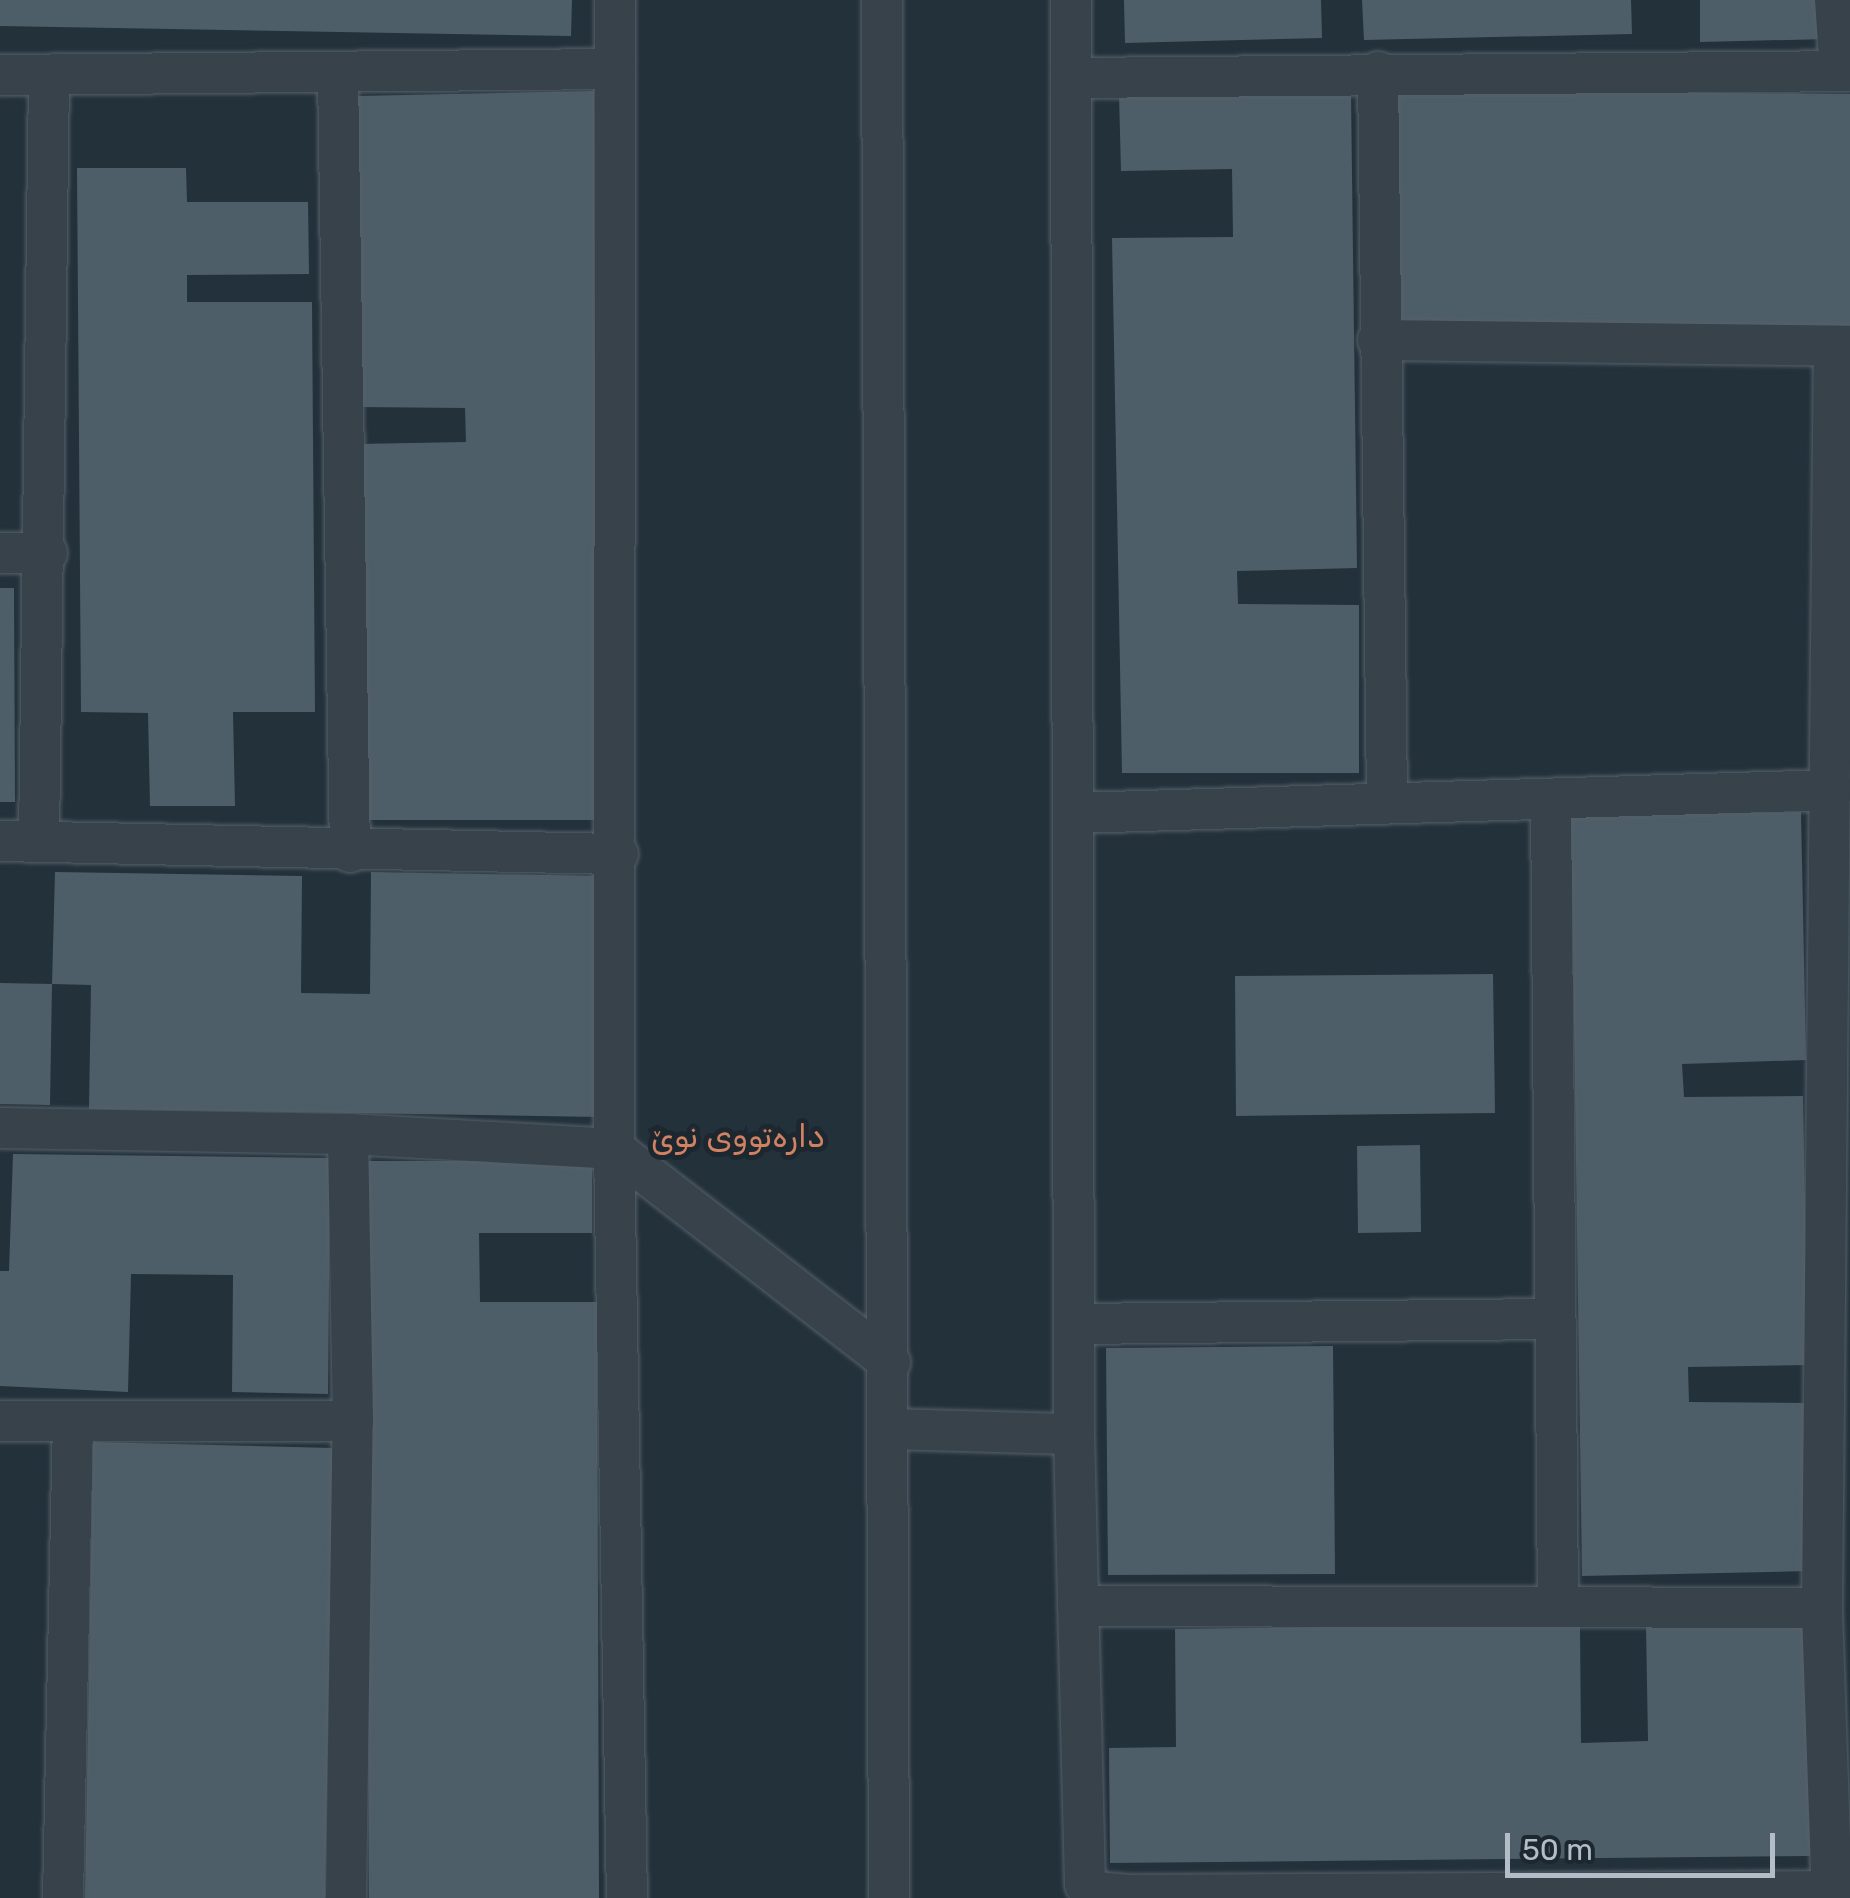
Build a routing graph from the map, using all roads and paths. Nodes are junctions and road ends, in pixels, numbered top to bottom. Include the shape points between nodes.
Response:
1 (615, 0) edge
2 (882, 0) edge
3 (1071, 0) edge
4 (1836, 0) edge
5 (615, 69) junction
6 (1845, 71) edge
7 (1378, 72) junction
8 (338, 73) junction
9 (0, 75) edge
10 (49, 76) junction
11 (1071, 78) junction
12 (1378, 340) junction
13 (1842, 346) edge
14 (46, 553) junction
15 (0, 554) edge
16 (1833, 790) junction
17 (1551, 801) junction
18 (1387, 802) junction
19 (1076, 813) junction
20 (19, 840) edge
21 (350, 852) junction
22 (618, 854) junction
23 (1840, 1078) edge
24 (0, 1128) edge
25 (348, 1134) junction
26 (614, 1149) junction
27 (1552, 1319) junction
28 (1074, 1324) junction
29 (890, 1362) junction
30 (0, 1421) edge
31 (352, 1421) junction
32 (74, 1422) junction
33 (891, 1429) junction
34 (1074, 1434) junction
35 (1078, 1606) junction
36 (1558, 1606) junction
37 (1822, 1608) junction
38 (1528, 1894) edge
39 (1838, 1894) edge
40 (1200, 1896) edge
41 (63, 1898) edge
42 (346, 1898) edge
43 (627, 1898) edge
44 (890, 1898) edge

1 - 5 street
2 - 29 street
3 - 11 street
4 - 6 street
5 - 8 street
5 - 22 street
6 - 7 street
7 - 11 street
7 - 12 street
8 - 10 street
8 - 21 street
9 - 10 street
10 - 14 street
11 - 19 street
12 - 13 street
12 - 18 street
13 - 16 street
14 - 15 street
14 - 20 street
16 - 17 street
16 - 23 street
17 - 18 street
17 - 27 street
18 - 19 street
19 - 28 street
20 - 21 street
21 - 22 street
22 - 26 street
23 - 37 street
24 - 25 street
25 - 26 street
25 - 31 street
26 - 29 street
26 - 43 street
27 - 28 street
27 - 36 street
28 - 34 street
29 - 33 street
30 - 32 street
31 - 32 street
31 - 42 street
32 - 41 street
33 - 34 street
33 - 44 street
34 - 35 street
35 - 36 street
35 - 40 street via 1085,1884 1115,1894
36 - 37 street
37 - 39 street
38 - 39 street
38 - 40 street

